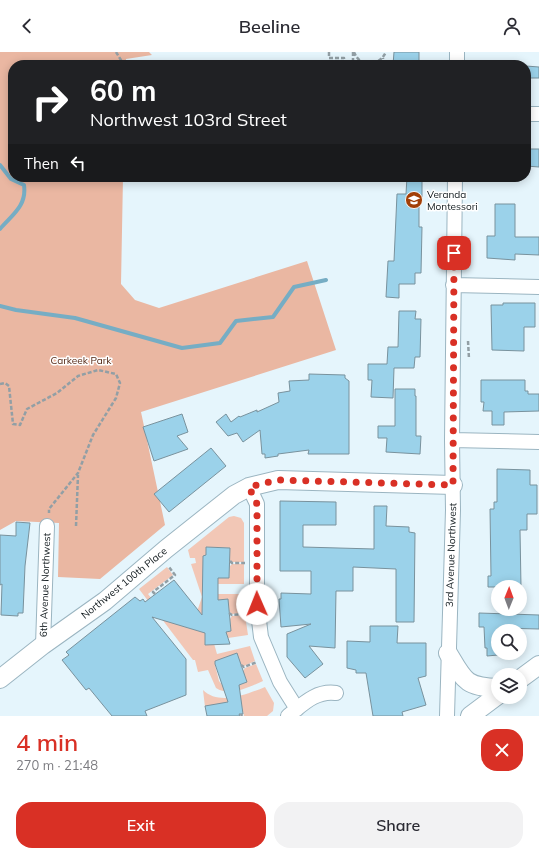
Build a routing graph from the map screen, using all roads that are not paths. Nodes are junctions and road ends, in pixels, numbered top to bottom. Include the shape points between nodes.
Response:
1 (455, 182) edge
2 (453, 285) junction
3 (539, 287) edge
4 (452, 440) junction
5 (539, 442) edge
6 (453, 485) junction
7 (249, 487) junction
8 (48, 521) road end
9 (43, 645) junction
10 (448, 654) junction
11 (539, 666) edge
12 (527, 674) edge
13 (0, 679) edge
14 (491, 688) edge
15 (336, 693) dead end
16 (491, 700) edge
17 (293, 712) edge
18 (447, 716) edge
19 (470, 716) edge

1 - 2 street, 3rd Avenue Northwest
2 - 3 street
2 - 4 street, 3rd Avenue Northwest
4 - 5 street
4 - 6 street, 3rd Avenue Northwest
6 - 7 main road, Northwest 100th Place via 278,480
6 - 10 street, 3rd Avenue Northwest
7 - 9 main road, Northwest 100th Place via 234,495 166,548 105,601
7 - 17 street via 257,504 257,604 261,637
8 - 9 street, 6th Avenue Northwest
9 - 13 main road, Northwest 100th Place
10 - 14 main road via 463,679 480,687
10 - 18 street, 3rd Avenue Northwest
11 - 12 main road
15 - 17 street via 323,692
16 - 19 main road

